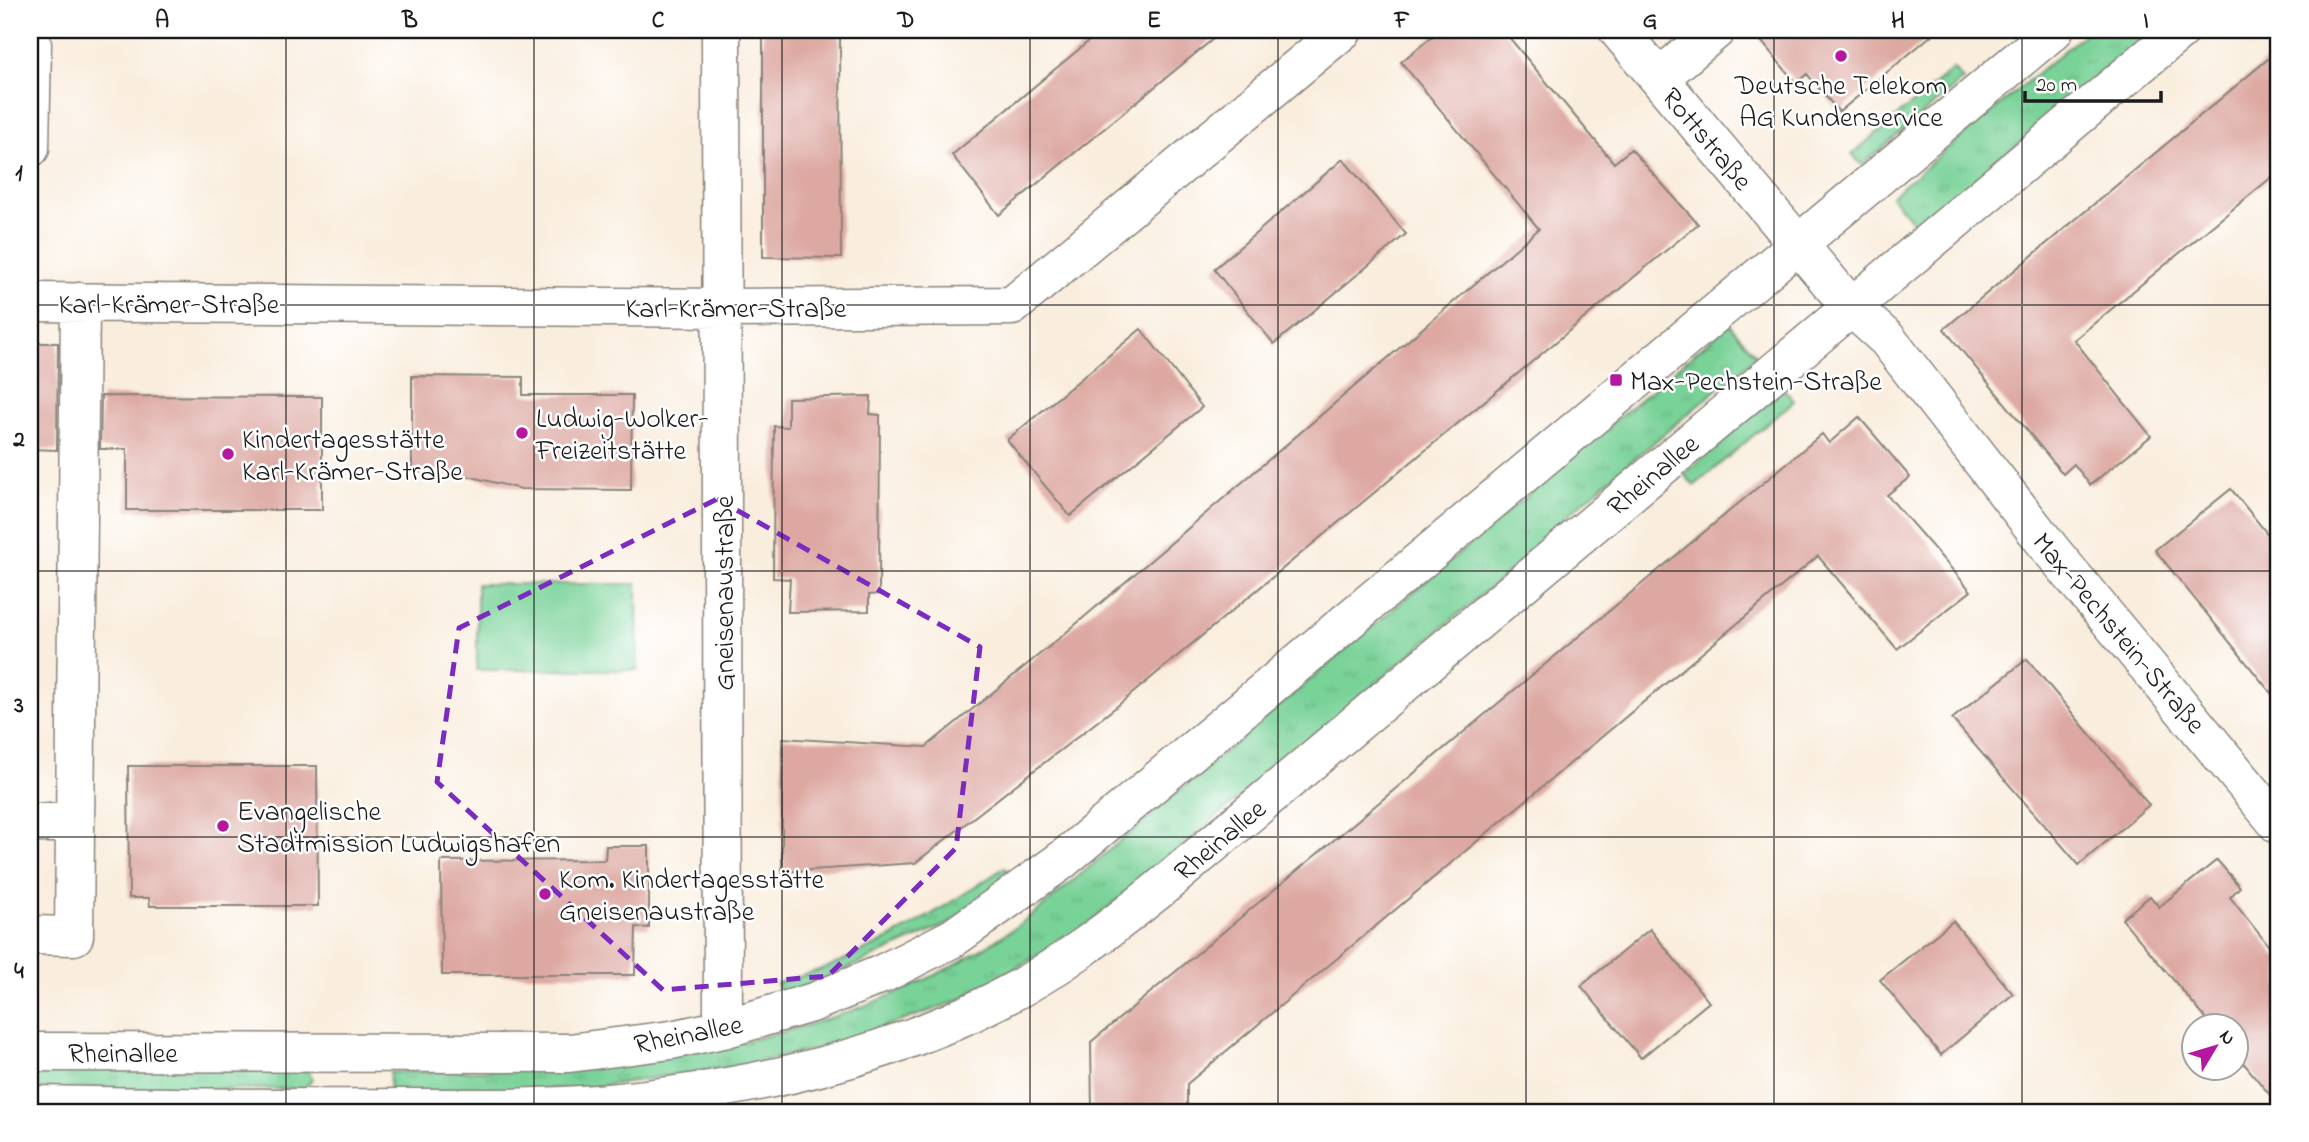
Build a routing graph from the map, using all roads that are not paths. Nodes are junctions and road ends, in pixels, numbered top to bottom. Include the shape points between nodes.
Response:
1 (721, 30) edge
2 (1618, 30) edge
3 (1716, 30) edge
4 (2054, 30) edge
5 (2181, 30) edge
6 (1317, 38) edge
7 (32, 44) dead end
8 (1658, 78) junction
9 (30, 148) edge
10 (1798, 247) junction
11 (30, 302) edge
12 (80, 302) junction
13 (1850, 306) junction
14 (723, 308) junction
15 (30, 823) edge
16 (75, 824) junction
17 (2279, 825) edge
18 (30, 935) edge
19 (723, 1029) junction
20 (30, 1052) edge
21 (345, 1055) junction
22 (30, 1105) edge
23 (347, 1109) junction

1 - 14 street, Gneisenaustraße
2 - 8 street, Rottstraße
3 - 8 street
4 - 10 street, Rheinallee
5 - 13 street, Rheinallee
6 - 14 street, Karl-Krämer-Straße via 1012,306
7 - 9 street
8 - 10 street, Rottstraße
10 - 13 street, Max-Pechstein-Straße
10 - 19 street, Rheinallee via 1025,890 953,938 882,974 814,1002
11 - 12 street, Karl-Krämer-Straße
12 - 14 street, Karl-Krämer-Straße
12 - 16 street
13 - 17 street, Max-Pechstein-Straße via 1887,339 2051,550
13 - 23 street, Rheinallee via 1157,891 1091,943 1002,998 862,1054 721,1087 566,1106
14 - 19 street, Gneisenaustraße
15 - 16 street
16 - 18 street via 74,936
19 - 21 street, Rheinallee via 569,1053
20 - 21 street, Rheinallee
21 - 23 street
22 - 23 street, Rheinallee

